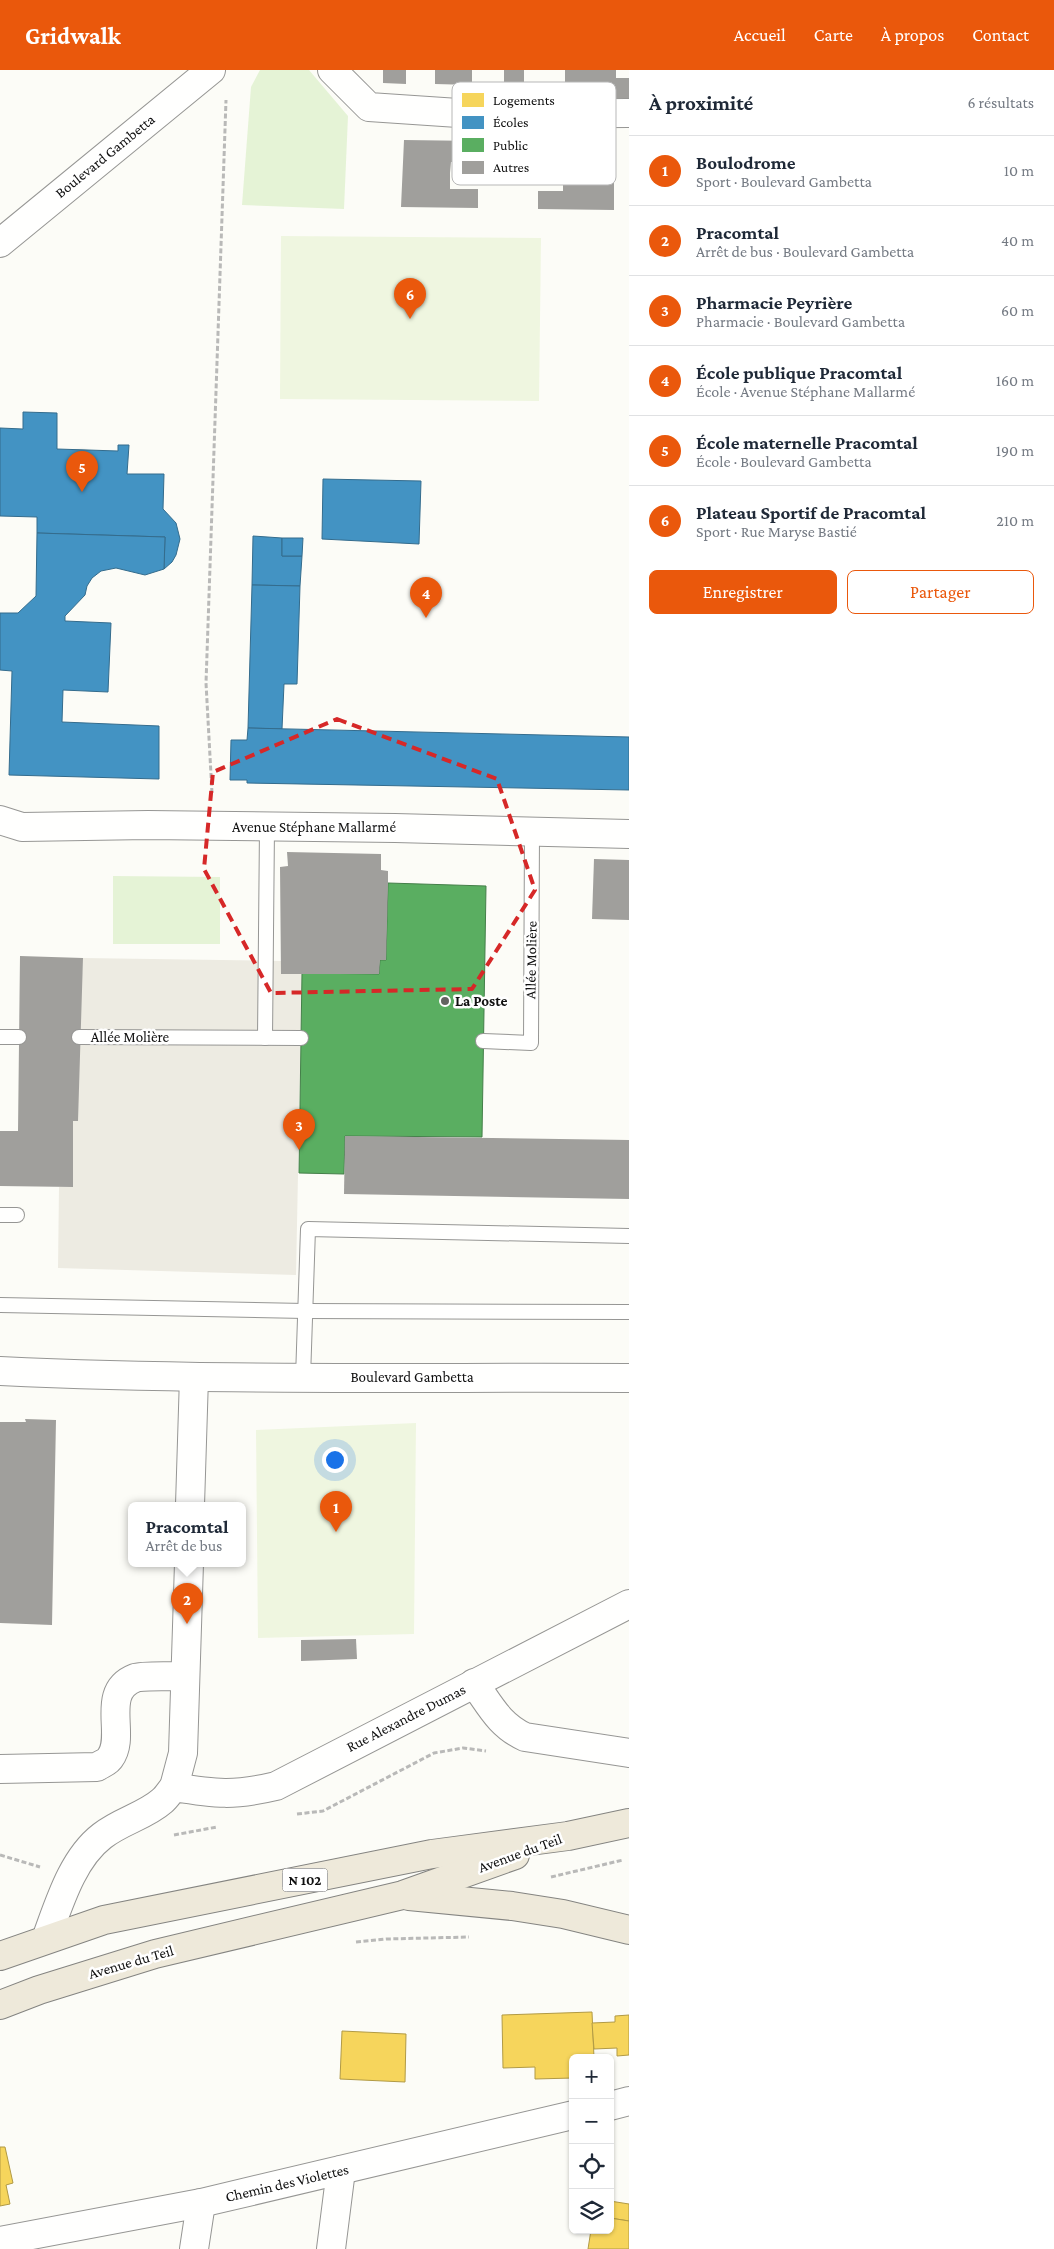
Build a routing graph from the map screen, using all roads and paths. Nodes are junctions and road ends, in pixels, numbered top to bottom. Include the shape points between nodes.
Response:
1 (332, 70) edge
2 (208, 72) edge
3 (452, 113) edge
4 (616, 113) edge
5 (629, 113) edge
6 (0, 243) edge
7 (0, 820) edge
8 (214, 826) junction
9 (267, 827) junction
10 (532, 831) junction
11 (629, 834) edge
12 (0, 1037) edge
13 (19, 1037) dead end
14 (79, 1037) dead end
15 (265, 1038) junction
16 (301, 1038) dead end
17 (483, 1041) dead end
18 (0, 1215) edge
19 (18, 1215) dead end
20 (629, 1236) edge
21 (0, 1305) edge
22 (305, 1311) junction
23 (629, 1312) edge
24 (0, 1371) edge
25 (194, 1376) junction
26 (303, 1378) junction
27 (629, 1378) edge
28 (190, 1502) edge
29 (189, 1567) edge
30 (629, 1604) edge
31 (185, 1676) junction
32 (474, 1683) junction
33 (629, 1753) edge
34 (0, 1769) edge
35 (174, 1787) junction
36 (629, 1823) edge
37 (568, 1836) junction
38 (403, 1895) junction
39 (629, 1930) edge
40 (46, 1939) junction
41 (0, 1956) edge
42 (0, 2005) edge
43 (629, 2101) edge
44 (614, 2105) edge
45 (569, 2116) edge
46 (342, 2170) junction
47 (200, 2203) junction
48 (0, 2241) edge
49 (194, 2249) edge
50 (331, 2249) edge

1 - 3 street via 369,107
2 - 6 street, Boulevard Gambetta
2 - 8 path via 226,98 206,683
4 - 5 street
7 - 8 street, Avenue Stéphane Mallarmé via 22,827
8 - 9 street, Avenue Stéphane Mallarmé
9 - 10 street, Avenue Stéphane Mallarmé
9 - 15 lane
10 - 11 street, Avenue Stéphane Mallarmé
10 - 17 lane, Allée Molière via 531,1043
12 - 13 lane
14 - 15 lane, Allée Molière
15 - 16 lane, Allée Molière
18 - 19 lane
20 - 22 lane via 308,1229
21 - 22 lane
22 - 23 lane
22 - 26 lane
24 - 25 street, Boulevard Gambetta
25 - 26 street, Boulevard Gambetta
25 - 28 street
26 - 27 street, Boulevard Gambetta
29 - 31 street
30 - 32 street, Rue Alexandre Dumas
31 - 34 street via 136,1678 124,1686 116,1700 115,1745 110,1759 97,1767
31 - 35 street via 183,1753
32 - 33 street via 501,1722 518,1734
32 - 35 street, Rue Alexandre Dumas via 276,1786 245,1793 215,1794
35 - 40 street via 163,1801 101,1836 85,1854 72,1876
36 - 37 main road, N 102
37 - 38 main road, Avenue du Teil / N 102
37 - 40 main road, Avenue du Teil / N 102 via 432,1854 104,1920
38 - 39 main road via 512,1906
38 - 42 main road, Avenue du Teil / N 102 via 155,1954
40 - 41 main road, Avenue du Teil / N 102
43 - 44 street
45 - 46 street, Chemin des Violettes
46 - 47 street, Chemin des Violettes
46 - 50 street
47 - 48 street, Chemin des Violettes
47 - 49 street

